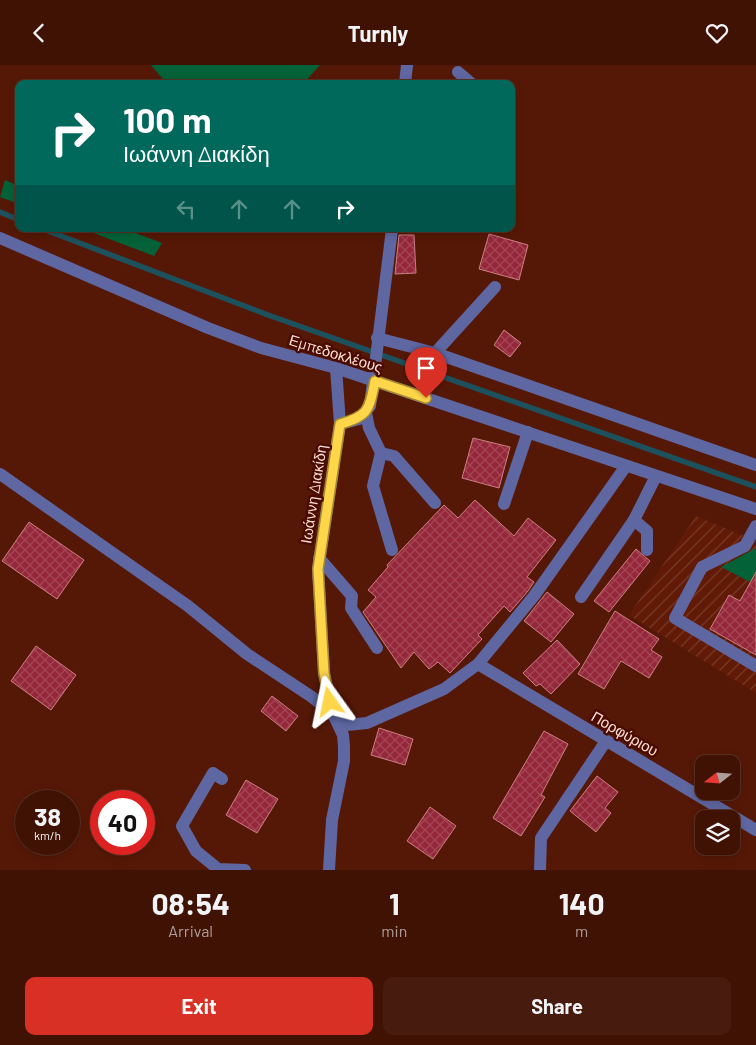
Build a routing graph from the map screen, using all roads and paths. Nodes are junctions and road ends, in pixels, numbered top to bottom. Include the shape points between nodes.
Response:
1 (407, 65) edge
2 (458, 72) dead end
3 (405, 80) edge
4 (467, 80) edge
5 (392, 232) edge
6 (0, 239) edge
7 (495, 287) dead end
8 (377, 338) junction
9 (435, 353) junction
10 (336, 368) junction
11 (375, 381) junction
12 (366, 413) junction
13 (340, 424) junction
14 (528, 432) junction
15 (381, 453) junction
16 (756, 465) edge
17 (626, 466) junction
18 (0, 474) edge
19 (656, 476) junction
20 (436, 503) dead end
21 (504, 504) dead end
22 (756, 509) edge
23 (634, 520) junction
24 (756, 526) edge
25 (392, 550) dead end
26 (647, 550) dead end
27 (319, 558) junction
28 (581, 597) dead end
29 (377, 648) dead end
30 (478, 664) junction
31 (756, 665) edge
32 (332, 712) junction
33 (606, 741) junction
34 (222, 779) dead end
35 (756, 830) edge
36 (245, 870) edge
37 (329, 870) edge
38 (540, 870) edge

1 - 3 street
2 - 4 street
5 - 8 street
6 - 10 street, Εμπεδοκλέους via 208,329 261,348
7 - 9 street
8 - 9 street
8 - 11 street
9 - 16 street
10 - 11 street, Εμπεδοκλέους
10 - 13 street, Ιωάννη Διακίδη
11 - 12 street
11 - 14 street, Εμπεδοκλέους
12 - 13 street via 359,419
12 - 15 street
13 - 27 street, Ιωάννη Διακίδη
14 - 17 street, Εμπεδοκλέους
14 - 21 street
15 - 20 street via 394,457
15 - 25 street via 373,486
17 - 19 street, Εμπεδοκλέους
17 - 30 street via 534,596
18 - 32 street
19 - 22 street, Εμπεδοκλέους
19 - 23 street
23 - 26 street via 647,531
23 - 28 street
24 - 31 street via 745,546 702,567 675,618
27 - 29 street via 352,596 351,608
27 - 32 street, Ιωάννη Διακίδη via 324,673
30 - 32 street via 444,689 360,725 347,725
30 - 33 street, Πορφύριου
32 - 37 street, Ιωάννη Διακίδη via 343,735 344,761 332,820
33 - 35 street, Πορφύριου
33 - 38 street via 541,838
34 - 36 street via 213,773 182,826 196,851 218,869

